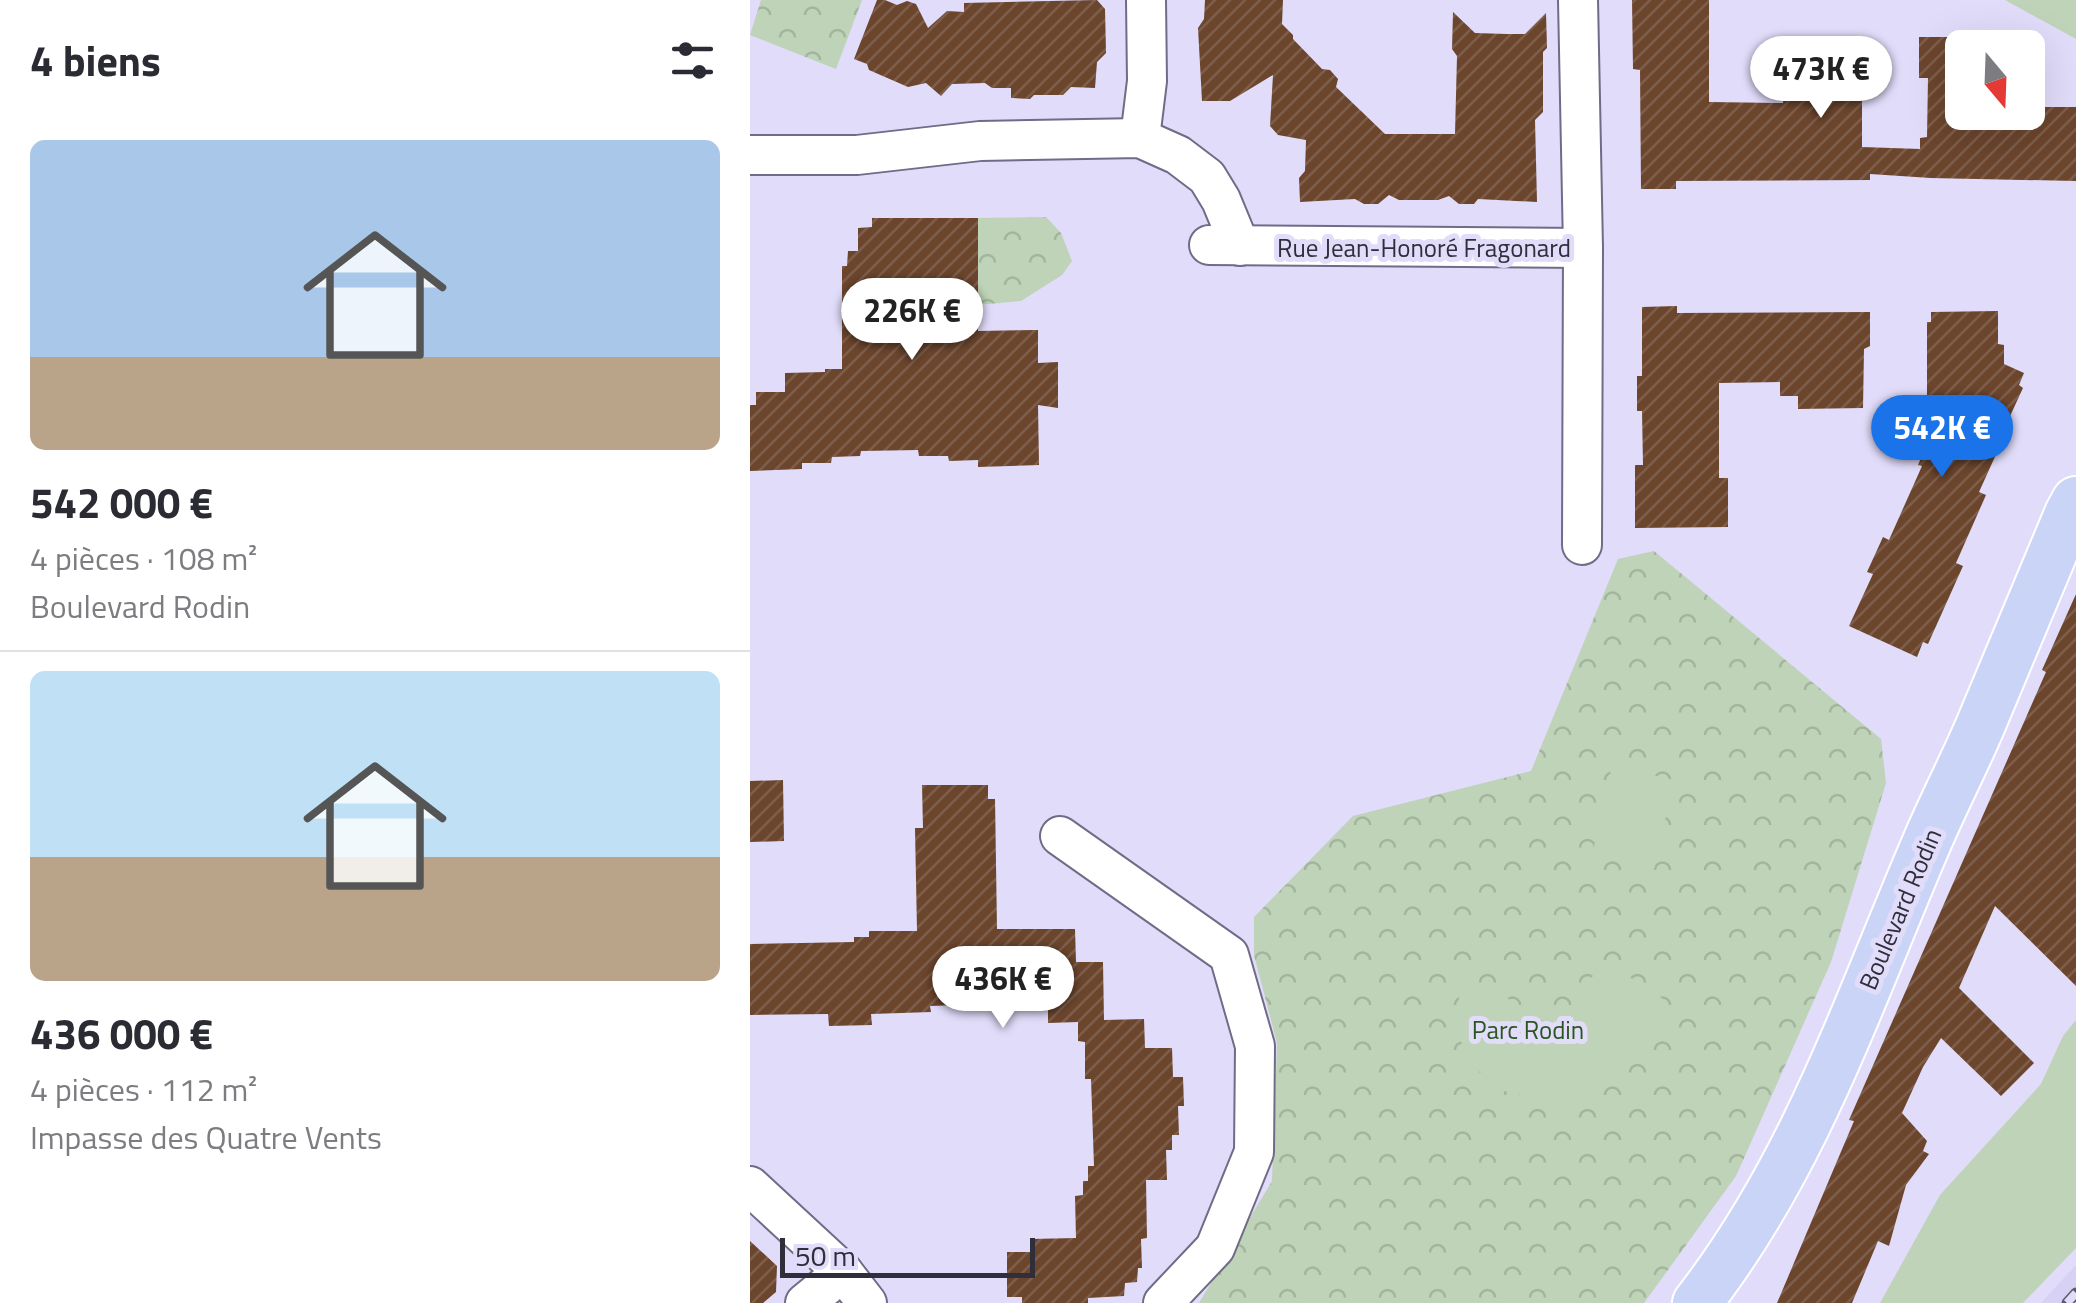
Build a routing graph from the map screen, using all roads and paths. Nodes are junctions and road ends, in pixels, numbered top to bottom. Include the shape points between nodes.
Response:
1 (1146, 0) edge
2 (1578, 0) edge
3 (1140, 138) junction
4 (750, 156) edge
5 (1583, 248) junction
6 (2076, 501) edge
7 (1582, 545) dead end
8 (1060, 836) dead end
9 (750, 1186) edge
10 (844, 1272) junction
11 (805, 1303) edge
12 (868, 1303) edge
13 (1163, 1303) edge
14 (1698, 1303) edge

1 - 3 street
2 - 5 street
3 - 4 street
3 - 5 street, Rue Jean-Honoré Fragonard via 1207,177 1221,200 1225,246
5 - 7 street, Rue Jean-Honoré Fragonard
6 - 14 main road, Boulevard Rodin via 1808,1126
8 - 13 street via 1229,956 1255,1046 1254,1152 1215,1248
9 - 10 street
10 - 11 street
10 - 12 street

